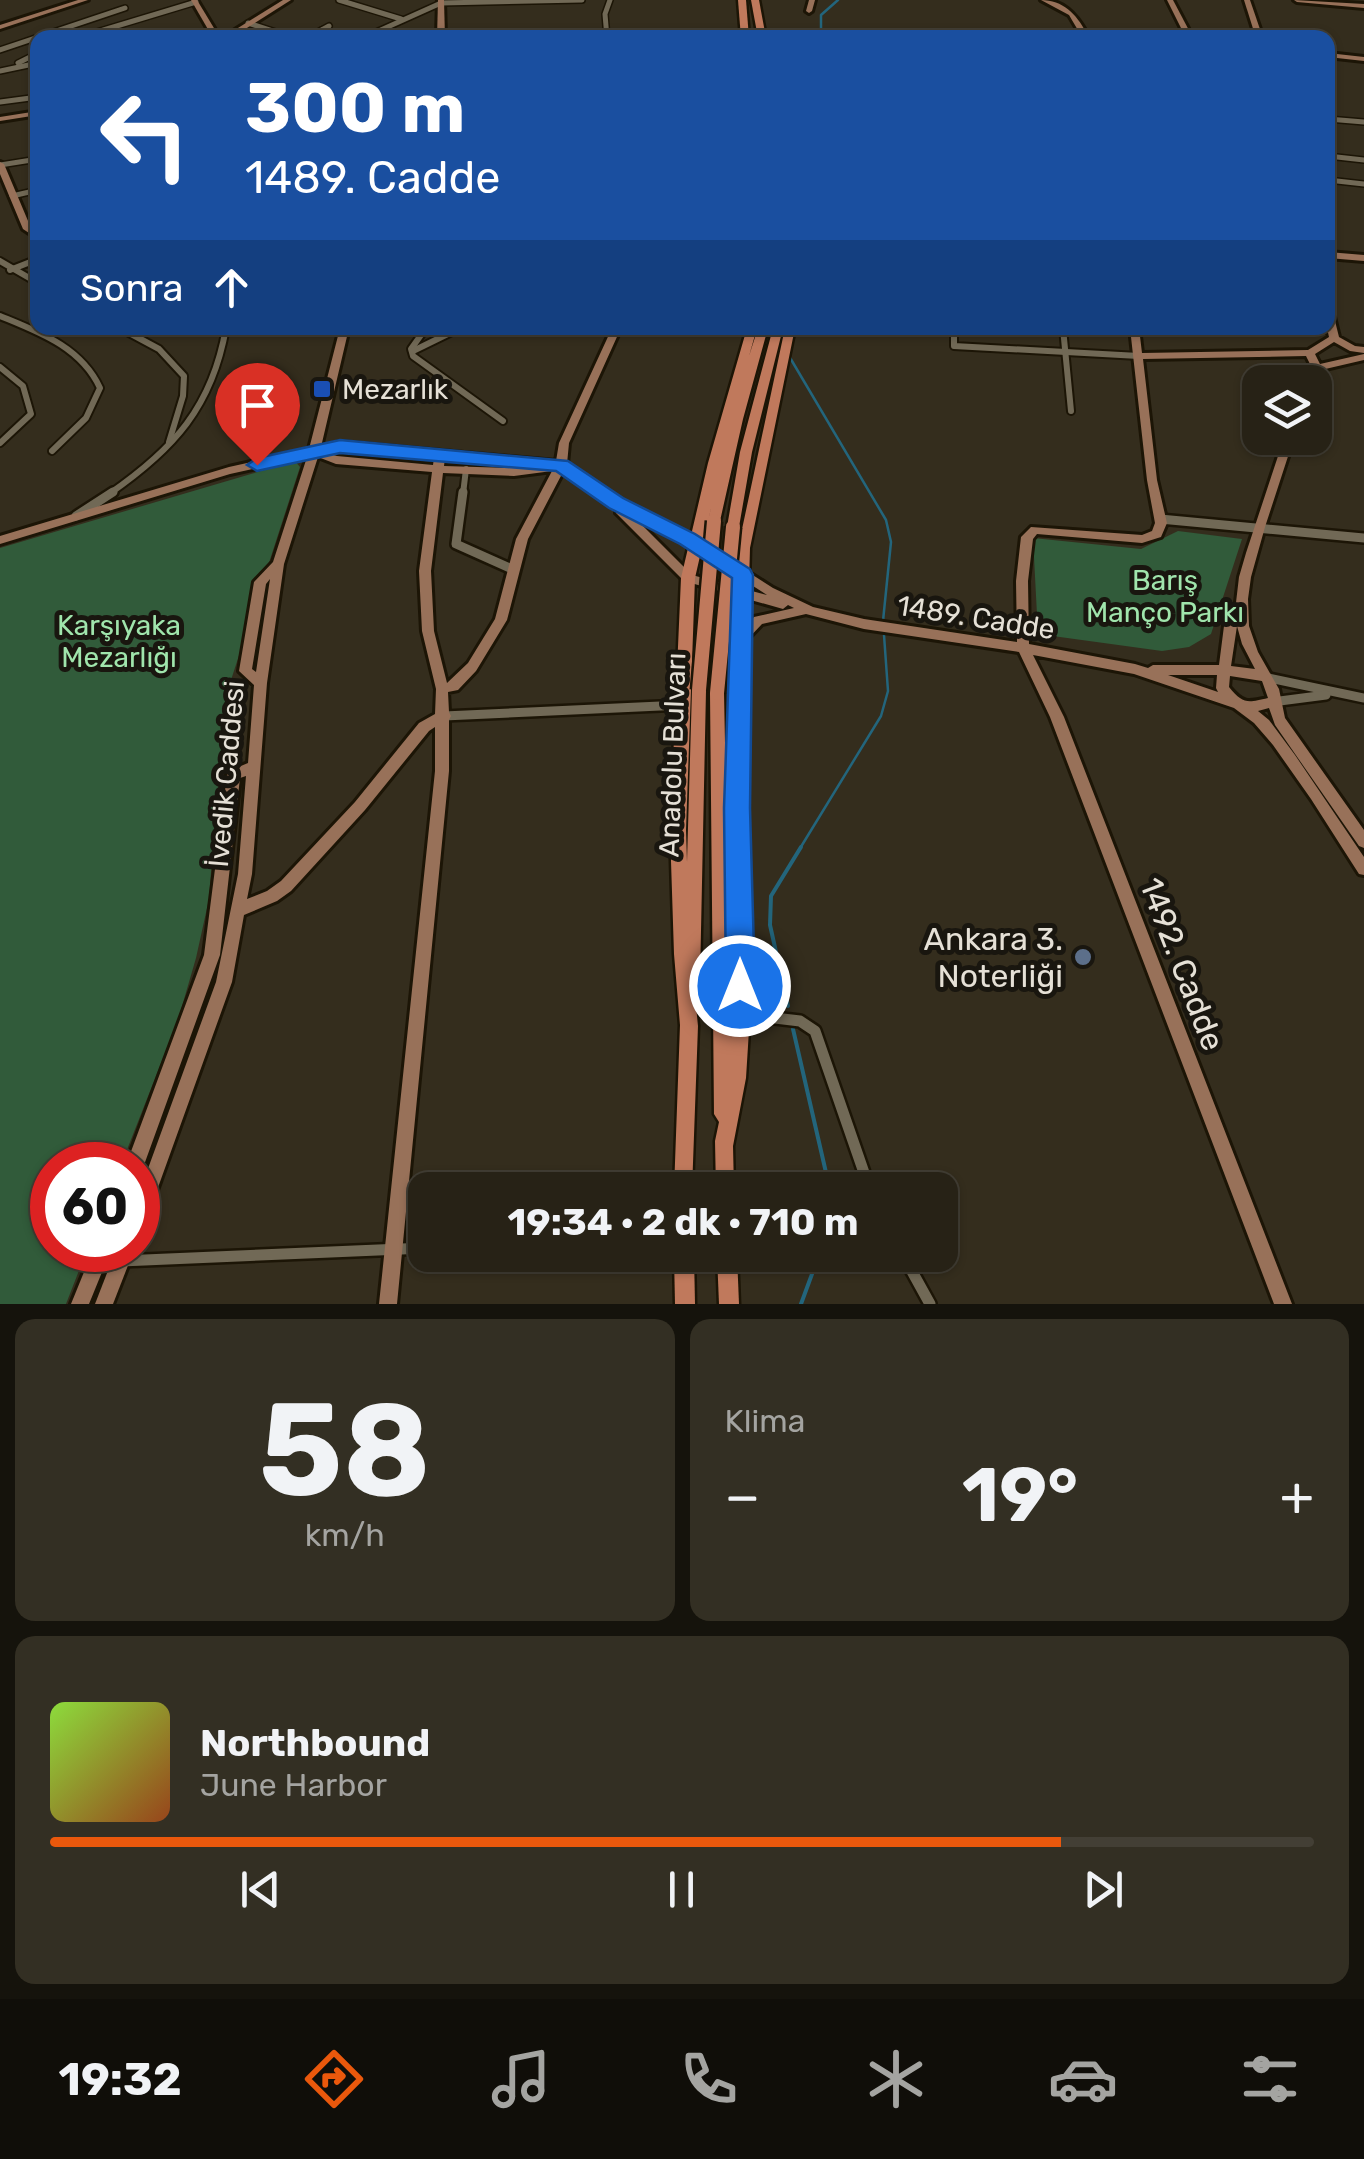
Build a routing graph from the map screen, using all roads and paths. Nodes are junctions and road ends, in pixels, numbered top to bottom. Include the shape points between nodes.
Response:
1 (85, 0) edge
2 (275, 0) edge
3 (288, 0) edge
4 (339, 0) edge
5 (582, 0) edge
6 (610, 0) edge
7 (742, 0) edge
8 (756, 0) edge
9 (812, 0) edge
10 (1044, 0) edge
11 (1069, 0) edge
12 (1170, 0) edge
13 (1247, 0) edge
14 (1297, 0) edge
15 (195, 1) edge
16 (441, 2) edge
17 (1364, 6) edge
18 (125, 8) dead end
19 (809, 11) dead end
20 (1072, 14) junction
21 (401, 18) junction
22 (248, 23) junction
23 (0, 27) edge
24 (60, 30) edge
25 (103, 30) edge
26 (213, 30) edge
27 (222, 30) edge
28 (228, 30) edge
29 (269, 30) edge
30 (378, 30) edge
31 (441, 30) edge
32 (607, 30) edge
33 (745, 30) edge
34 (761, 30) edge
35 (1081, 30) edge
36 (1186, 30) edge
37 (1257, 30) edge
38 (30, 40) edge
39 (0, 50) edge
40 (30, 57) edge
41 (1335, 59) edge
42 (1364, 61) edge
43 (30, 64) edge
44 (10, 67) junction
45 (0, 70) edge
46 (30, 97) edge
47 (0, 102) edge
48 (30, 114) edge
49 (0, 119) edge
50 (1335, 119) edge
51 (1364, 122) edge
52 (1335, 157) edge
53 (30, 160) edge
54 (1364, 160) edge
55 (0, 165) edge
56 (1335, 181) edge
57 (1364, 184) edge
58 (7, 192) edge
59 (30, 231) edge
60 (1335, 255) edge
61 (1364, 258) edge
62 (0, 261) edge
63 (30, 262) edge
64 (10, 270) junction
65 (30, 280) edge
66 (0, 316) edge
67 (30, 330) edge
68 (41, 335) edge
69 (133, 335) edge
70 (224, 335) edge
71 (342, 335) edge
72 (422, 335) edge
73 (446, 335) edge
74 (613, 335) edge
75 (750, 335) edge
76 (761, 335) edge
77 (776, 335) edge
78 (789, 335) edge
79 (954, 335) edge
80 (1064, 335) edge
81 (1136, 335) edge
82 (1333, 335) edge
83 (1334, 338) junction
84 (411, 352) junction
85 (1065, 353) junction
86 (1310, 353) junction
87 (1361, 355) edge
88 (1140, 356) junction
89 (1316, 365) edge
90 (1332, 365) edge
91 (0, 368) edge
92 (1072, 410) dead end
93 (503, 421) dead end
94 (0, 444) edge
95 (166, 450) junction
96 (52, 451) dead end
97 (314, 452) junction
98 (1284, 455) edge
99 (438, 462) junction
100 (561, 465) junction
101 (466, 469) junction
102 (616, 503) junction
103 (1160, 519) junction
104 (70, 520) junction
105 (1260, 529) junction
106 (1364, 538) edge
107 (0, 540) edge
108 (696, 546) junction
109 (512, 569) junction
110 (742, 575) junction
111 (688, 578) junction
112 (742, 594) junction
113 (809, 610) junction
114 (1241, 612) junction
115 (740, 640) junction
116 (1023, 648) junction
117 (1135, 670) junction
118 (1226, 673) junction
119 (1263, 676) junction
120 (442, 689) junction
121 (708, 692) junction
122 (1334, 694) junction
123 (1364, 698) edge
124 (1271, 702) junction
125 (1237, 704) junction
126 (682, 705) junction
127 (444, 716) junction
128 (254, 768) junction
129 (1364, 842) edge
130 (1364, 869) edge
131 (245, 874) junction
132 (223, 876) junction
133 (239, 910) junction
134 (740, 1014) junction
135 (689, 1026) junction
136 (172, 1070) junction
137 (193, 1074) junction
138 (145, 1142) edge
139 (724, 1146) junction
140 (160, 1160) edge
141 (684, 1172) edge
142 (725, 1172) edge
143 (864, 1172) edge
144 (408, 1249) edge
145 (393, 1250) junction
146 (160, 1254) edge
147 (93, 1272) edge
148 (116, 1272) edge
149 (684, 1272) edge
150 (728, 1272) edge
151 (912, 1272) edge
152 (80, 1304) edge
153 (104, 1304) edge
154 (388, 1304) edge
155 (685, 1304) edge
156 (729, 1304) edge
157 (930, 1304) edge
158 (1282, 1304) edge

1 - 23 street
2 - 27 street
3 - 22 street
4 - 21 street
5 - 16 street
6 - 32 street
7 - 33 main road
8 - 34 main road
9 - 19 street
10 - 20 street
11 - 20 street
12 - 36 street
13 - 37 street
14 - 17 street
15 - 25 street
15 - 26 street
16 - 21 street
16 - 31 street
18 - 24 street
20 - 35 street
21 - 30 street
22 - 28 street
22 - 29 street
38 - 39 street
40 - 44 street
41 - 42 street
43 - 44 street
44 - 45 street
46 - 47 street
48 - 49 street
50 - 51 street
52 - 54 street
53 - 55 street
55 - 58 street
56 - 57 street
58 - 59 street
60 - 61 street
62 - 64 street
63 - 64 street
64 - 65 street
66 - 67 street
68 - 96 street via 81,358 100,388 86,418
69 - 95 street via 159,349 184,376
70 - 95 street via 201,412
71 - 97 street, İvedik Caddesi
72 - 84 street
73 - 84 street
74 - 100 street via 564,443
75 - 108 main road
76 - 121 main road, Anadolu Bulvarı, bridge via 714,521
77 - 121 main road, Anadolu Bulvarı, bridge via 746,452
78 - 110 main road
79 - 85 street via 954,346
80 - 85 street
81 - 88 street
82 - 83 street
83 - 86 street
83 - 87 street
84 - 93 street
85 - 88 street
85 - 92 street
86 - 88 street
86 - 89 street
87 - 90 street
88 - 103 street
91 - 94 street via 24,383 31,414
95 - 104 street via 132,482
97 - 99 street via 336,460
97 - 104 street
97 - 128 street, İvedik Caddesi via 278,564
98 - 105 street
99 - 100 street
99 - 101 street
99 - 120 street via 425,571 428,631
100 - 101 street via 543,472
100 - 102 street, 1489. Cadde
100 - 109 street
101 - 109 street via 456,544
102 - 108 street, 1489. Cadde
102 - 111 street, 1489. Cadde
103 - 105 street
103 - 116 street via 1157,534 1142,540 1035,530 1027,536
104 - 107 street
105 - 106 street
105 - 114 street
108 - 110 street, 1489. Cadde
108 - 111 main road
109 - 120 street via 501,620 472,667
110 - 112 main road
110 - 113 street, 1489. Cadde
111 - 112 street, 1489. Cadde
111 - 126 main road
112 - 113 street, 1489. Cadde
112 - 115 main road
113 - 115 street via 758,620
113 - 116 street, 1489. Cadde
114 - 118 street via 1230,626
114 - 119 street
115 - 134 main road
116 - 117 street, 1489. Cadde
116 - 158 street, 1492. Cadde via 1064,736
117 - 118 street, 1489. Cadde
117 - 125 street, 1489. Cadde
118 - 119 street via 1240,669
118 - 125 street via 1222,688
119 - 122 street
119 - 124 street via 1273,689
120 - 127 street
121 - 135 main road, Anadolu Bulvarı via 695,715
121 - 139 main road, Anadolu Bulvarı
122 - 123 street
122 - 124 street
124 - 125 street via 1260,708
124 - 129 street
125 - 130 street via 1252,711 1278,742
126 - 127 street
126 - 135 main road via 678,830
127 - 133 street via 424,727 286,886
127 - 145 street
128 - 131 street, İvedik Caddesi
128 - 132 street via 234,775
131 - 132 street
131 - 133 street, İvedik Caddesi
132 - 136 street via 212,955
133 - 137 street, İvedik Caddesi via 224,982
134 - 139 main road
134 - 143 street via 800,1021 815,1032
135 - 141 main road, Anadolu Bulvarı
136 - 137 street
136 - 138 street
137 - 140 street, İvedik Caddesi
139 - 142 main road, Anadolu Bulvarı
144 - 145 street
145 - 146 street
145 - 154 street
147 - 152 street
148 - 153 street
149 - 155 main road
150 - 156 main road
151 - 157 street

